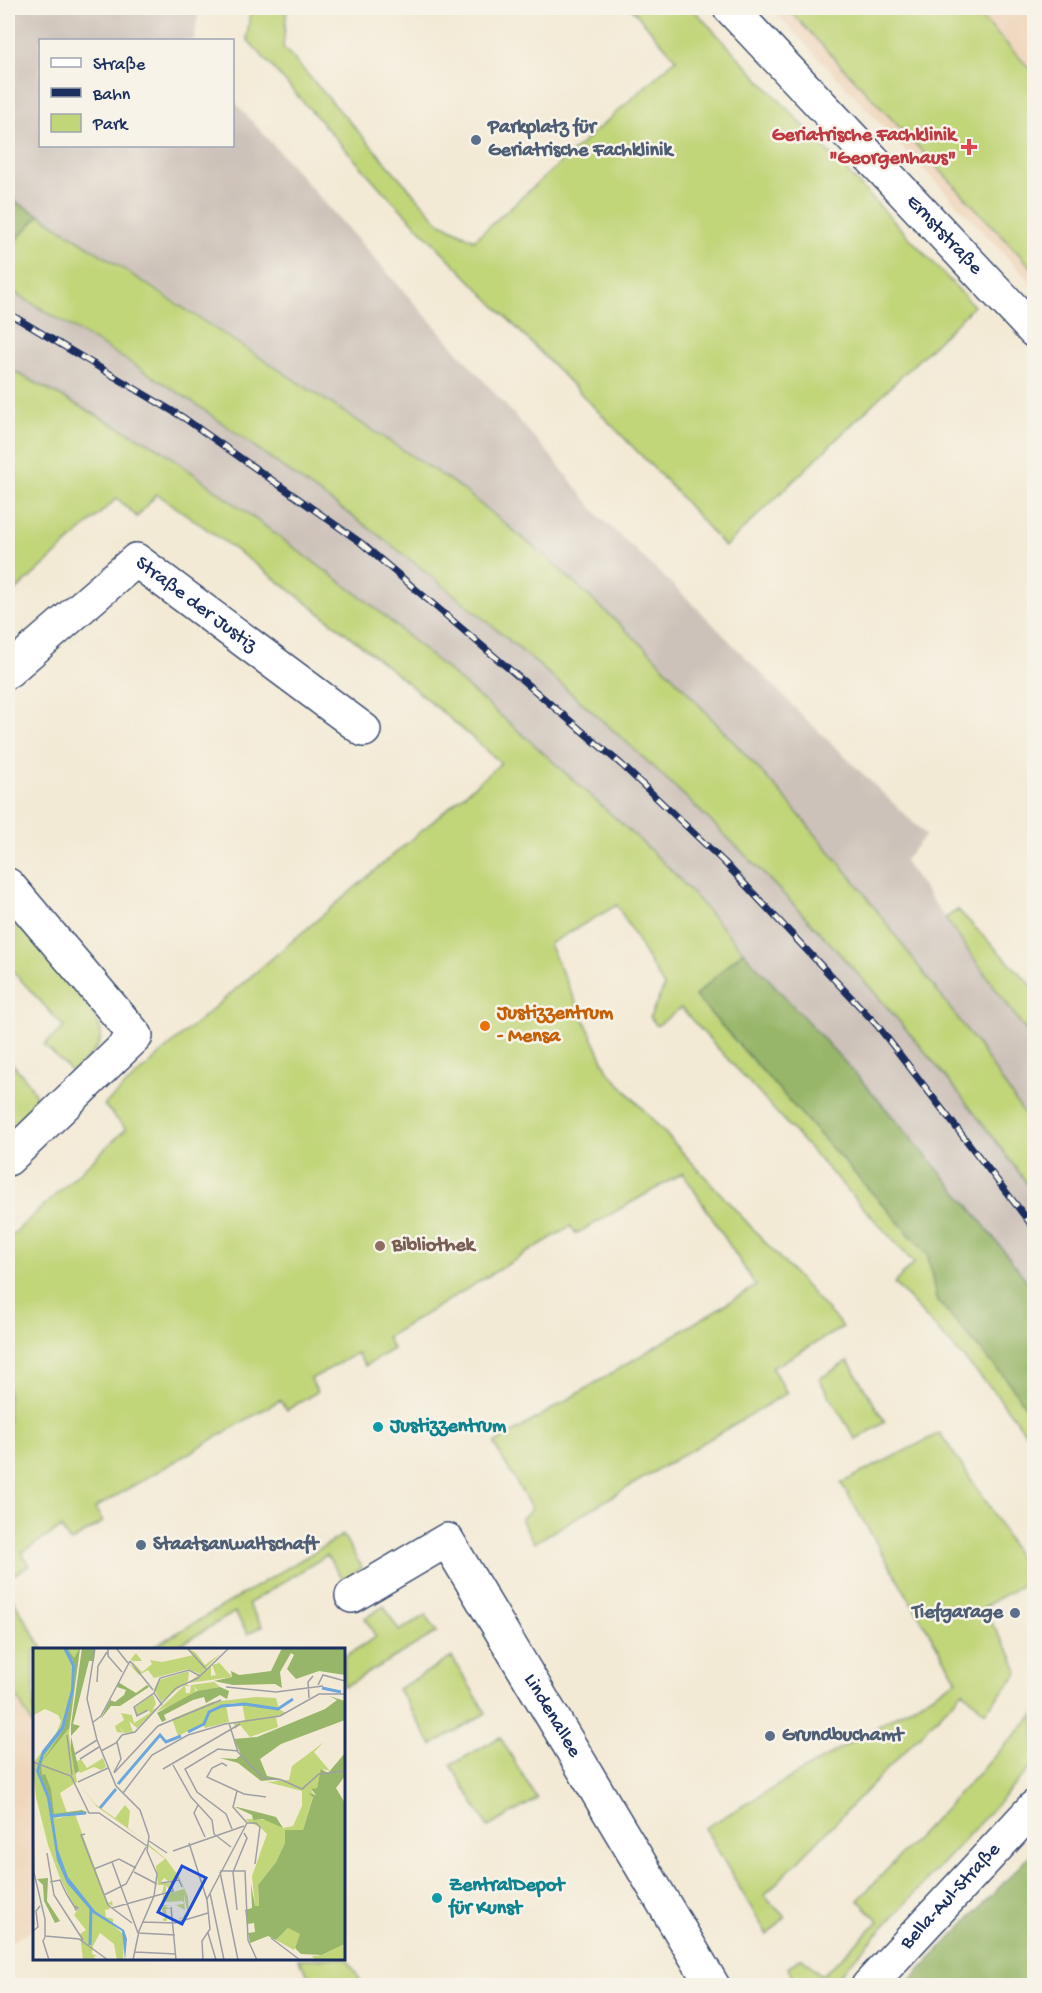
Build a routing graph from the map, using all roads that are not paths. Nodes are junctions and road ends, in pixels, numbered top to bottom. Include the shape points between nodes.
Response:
1 (730, 8) edge
2 (1035, 331) edge
3 (8, 671) edge
4 (364, 730) dead end
5 (8, 885) edge
6 (8, 1159) edge
7 (352, 1596) dead end
8 (1035, 1808) edge
9 (713, 1986) edge
10 (868, 1986) edge

1 - 2 street, Ernststraße
3 - 4 street, Straße der Justiz via 136,560
5 - 6 street via 136,1036
7 - 9 street, Lindenallee via 447,1540
8 - 10 street, Bella-Aul-Straße

